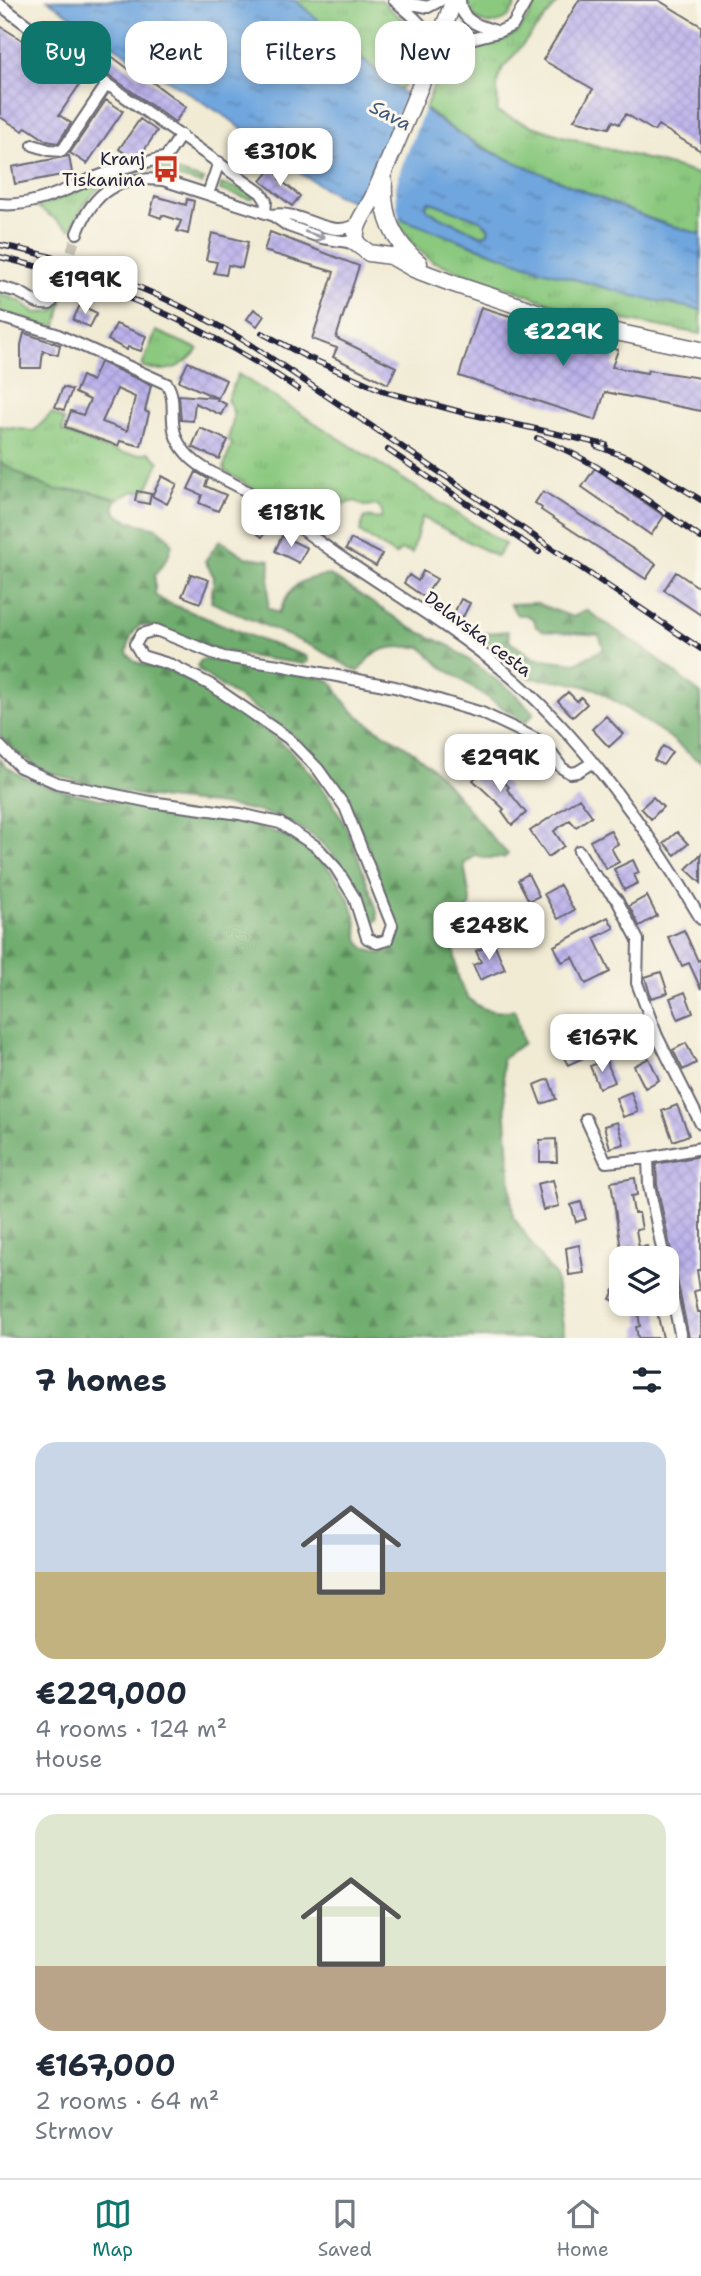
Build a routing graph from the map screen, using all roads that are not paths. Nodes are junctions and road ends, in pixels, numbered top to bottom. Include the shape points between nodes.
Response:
1 (395, 0) edge
2 (441, 0) edge
3 (454, 0) edge
4 (460, 0) edge
5 (527, 0) edge
6 (0, 5) edge
7 (22, 21) edge
8 (420, 21) edge
9 (446, 21) edge
10 (498, 32) junction
11 (475, 38) edge
12 (107, 84) joint
13 (421, 84) edge
14 (181, 135) junction
15 (33, 145) dead end
16 (219, 162) junction
17 (385, 169) junction
18 (208, 194) junction
19 (0, 204) edge
20 (269, 214) junction
21 (388, 220) junction
22 (359, 231) junction
23 (77, 233) tunnel mouth
24 (394, 236) junction
25 (380, 253) junction
26 (434, 276) junction
27 (0, 287) edge
28 (58, 294) dead end
29 (0, 317) edge
30 (701, 350) edge
31 (0, 746) edge
32 (592, 763) junction
33 (579, 851) dead end
34 (701, 919) edge
35 (586, 1119) dead end
36 (701, 1124) edge
37 (701, 1148) edge
38 (648, 1158) junction
39 (662, 1246) edge
40 (676, 1316) edge
41 (681, 1338) edge

1 - 2 street via 428,7
1 - 8 street
3 - 9 main road
4 - 10 street via 470,22
5 - 10 street via 513,25
6 - 7 street
10 - 11 street
12 - 14 street
12 - 15 street via 62,151
13 - 17 main road
14 - 16 street
14 - 19 street via 166,157 112,171 62,192
16 - 18 street
16 - 20 street via 265,197
17 - 21 main road
17 - 22 main road
18 - 20 street
18 - 23 street via 163,180 131,180 97,198
20 - 22 street via 288,214 332,229
20 -> 22 street via 327,239 348,242
21 - 22 main road via 377,215 365,217
21 - 24 main road
22 - 25 main road via 369,253
24 - 25 main road
24 - 26 main road
25 - 26 main road
26 - 30 main road via 564,321
27 - 28 street via 41,305
29 - 32 street, Delavska cesta via 56,334 167,384 176,439 187,455 250,493 504,671 547,709
31 - 32 street via 20,766 57,783 280,823 317,847 336,868 354,897 368,937 377,943 387,940 391,925 345,807 318,769 288,738 211,685 142,656 135,644 142,634 156,631 223,657 395,687 482,713 518,730 536,739 570,773
32 - 34 street, Delavska cesta
33 - 36 street via 617,900 638,940 637,983 657,1036
35 - 38 street via 606,1162
37 - 38 street
38 - 39 street
40 - 41 street

